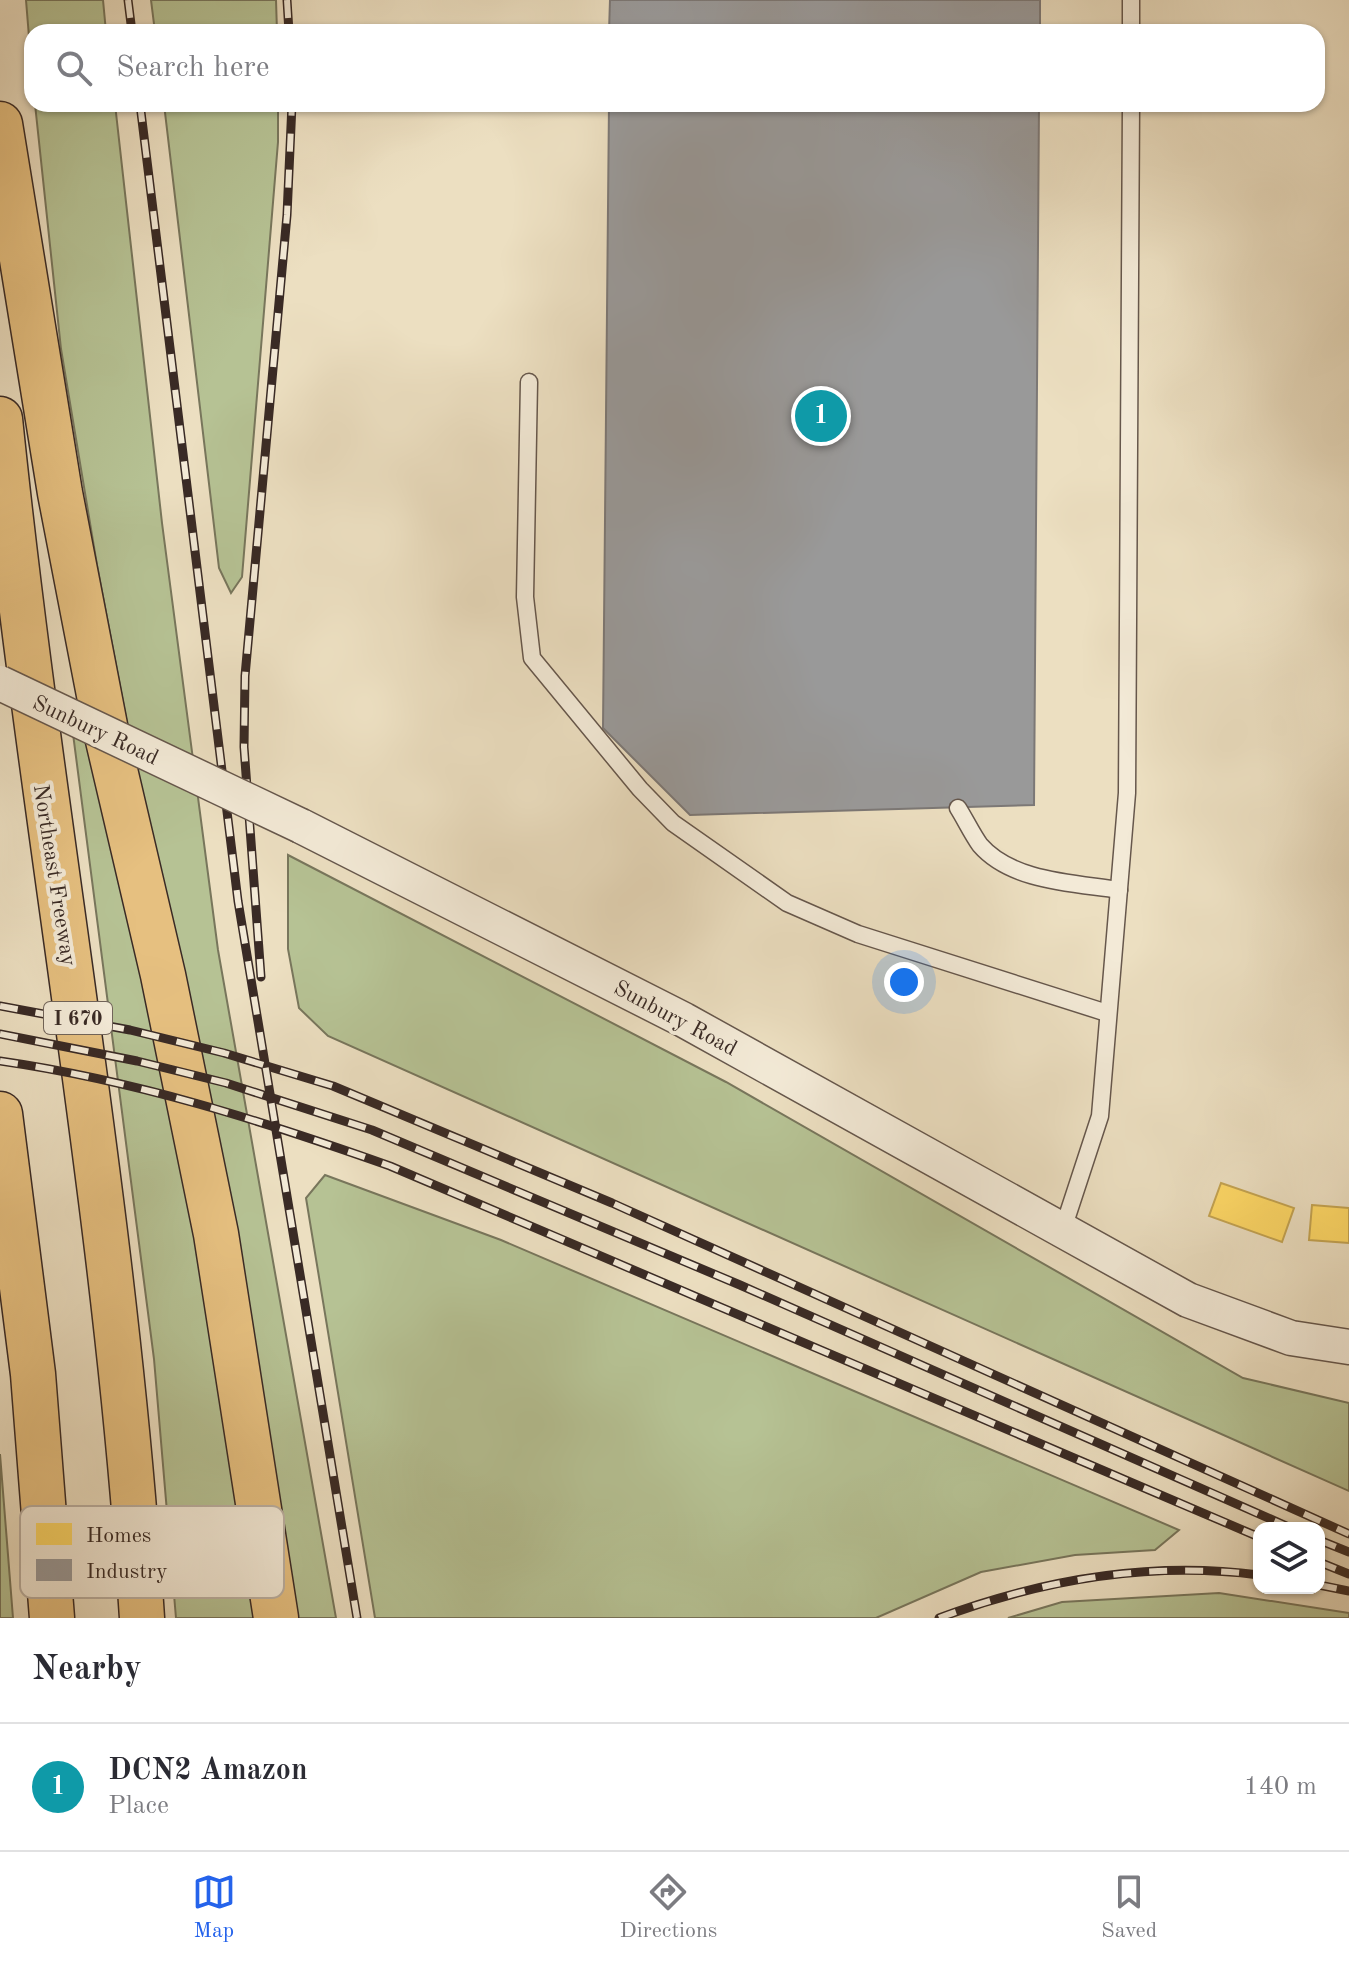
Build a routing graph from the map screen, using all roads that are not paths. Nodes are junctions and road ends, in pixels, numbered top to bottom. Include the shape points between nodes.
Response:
1 (1131, 0) edge
2 (1131, 24) edge
3 (1131, 112) edge
4 (0, 124) edge
5 (529, 382) dead end
6 (0, 419) edge
7 (0, 683) edge
8 (958, 808) dead end
9 (1119, 890) junction
10 (1107, 1013) junction
11 (0, 1114) edge
12 (1062, 1232) junction
13 (1349, 1347) edge
14 (43, 1506) edge
15 (133, 1506) edge
16 (258, 1506) edge
17 (50, 1598) edge
18 (140, 1598) edge
19 (273, 1598) edge
20 (52, 1618) edge
21 (142, 1618) edge
22 (276, 1618) edge

1 - 2 lane
3 - 9 lane via 1127,793
4 - 16 highway via 81,599 216,1234
5 - 10 lane via 525,597 532,658 640,789 673,823 787,903 858,934
6 - 15 highway, Northeast Freeway / I 670 via 31,699 92,1112 120,1341
7 - 12 street, Sunbury Road, bridge via 301,826 684,1020
8 - 9 lane via 981,846 1009,866 1049,879
9 - 10 lane
10 - 12 lane via 1100,1116
11 - 14 highway via 33,1374
12 - 13 street, Sunbury Road via 1232,1319 1291,1338
17 - 20 highway
18 - 21 highway, Northeast Freeway / I 670
19 - 22 highway

